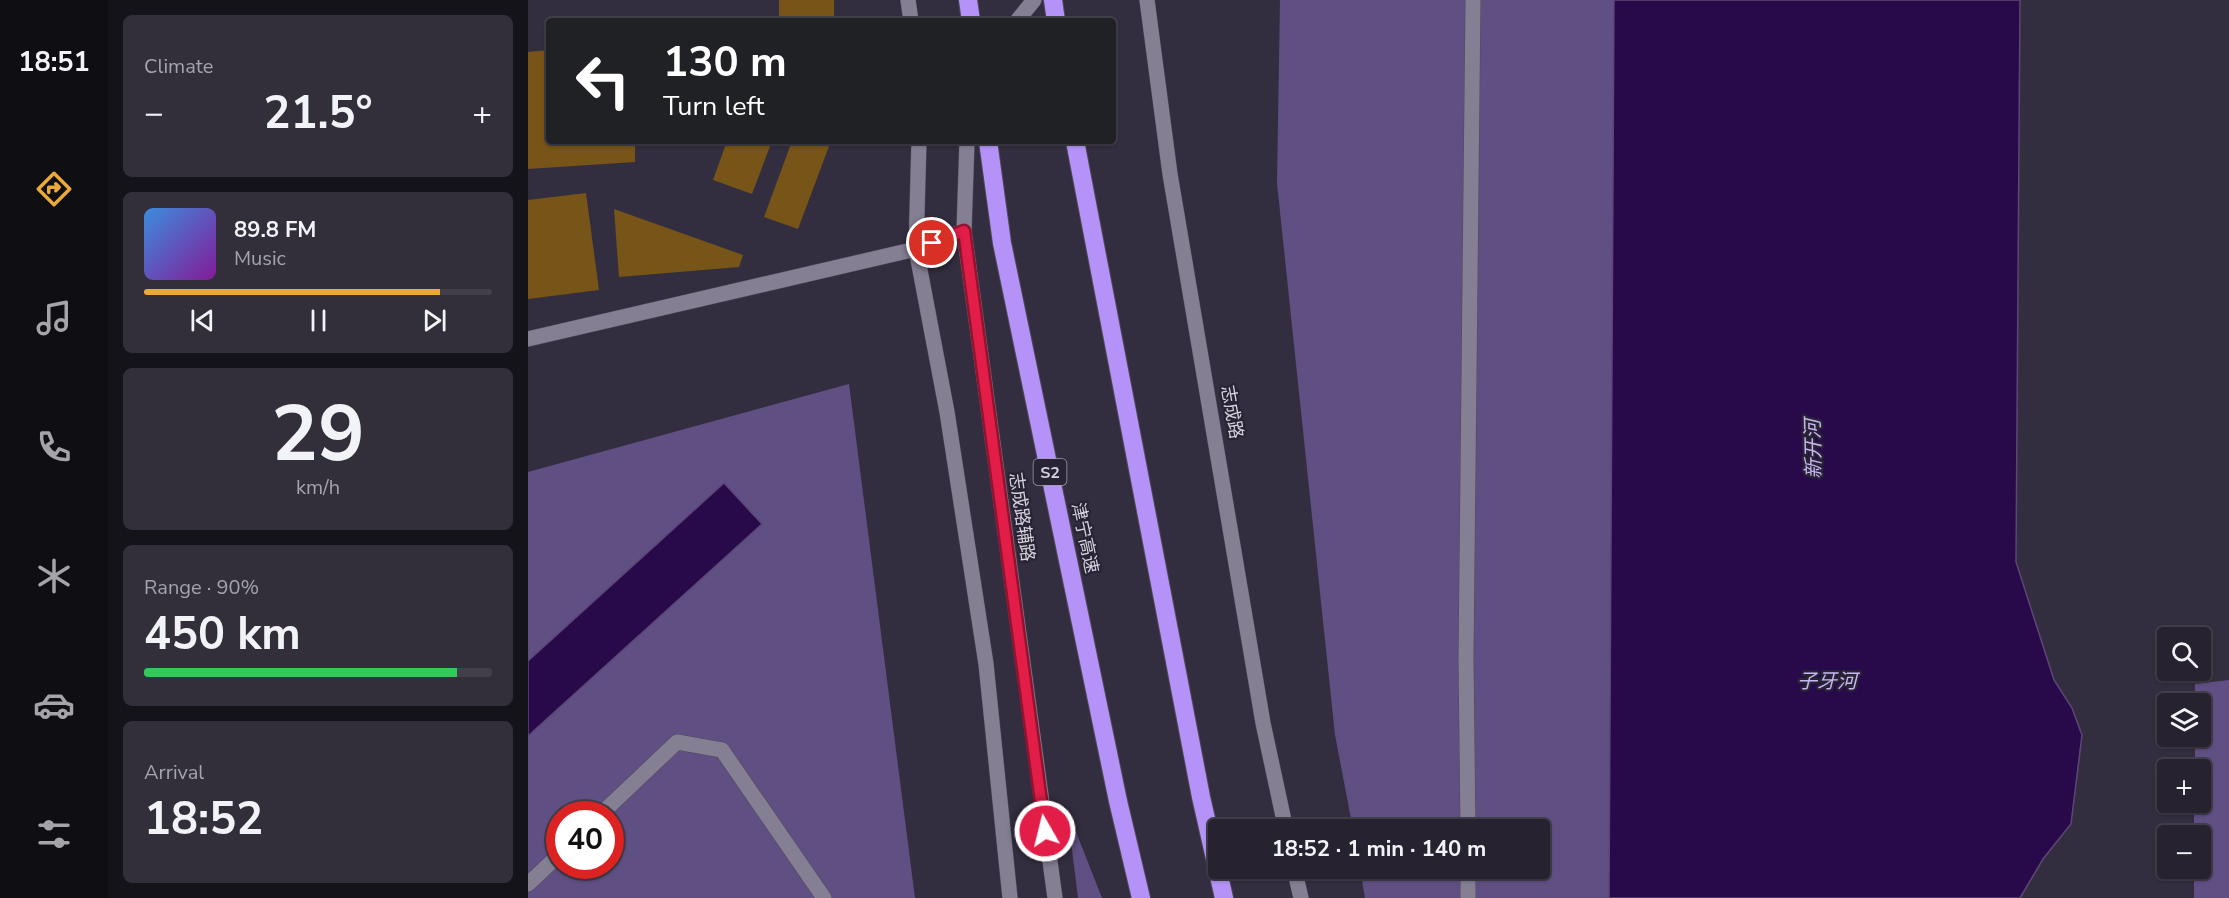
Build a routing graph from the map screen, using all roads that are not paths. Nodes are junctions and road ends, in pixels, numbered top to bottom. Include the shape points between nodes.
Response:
1 (908, 0) edge
2 (968, 0) edge
3 (1034, 0) edge
4 (1053, 0) edge
5 (1147, 0) edge
6 (1473, 0) edge
7 (911, 18) edge
8 (971, 18) edge
9 (1019, 18) edge
10 (1056, 18) edge
11 (919, 144) edge
12 (967, 144) edge
13 (988, 144) edge
14 (1076, 144) edge
15 (964, 231) junction
16 (916, 249) junction
17 (528, 339) edge
18 (615, 801) edge
19 (1284, 819) edge
20 (1467, 819) edge
21 (546, 867) edge
22 (1297, 879) edge
23 (1468, 879) edge
24 (528, 884) edge
25 (824, 898) edge
26 (1010, 898) edge
27 (1055, 898) edge
28 (1141, 898) edge
29 (1224, 898) edge
30 (1301, 898) edge
31 (1468, 898) edge

1 - 7 street
2 - 8 highway
3 - 9 street
4 - 10 highway
5 - 19 street, 志成路 via 1172,186 1263,723
6 - 20 street
11 - 16 street
12 - 15 street, 志成路辅路
13 - 28 highway, 津宁高速 / S2 via 1002,243
14 - 29 highway via 1201,797
15 - 16 street
15 - 27 street, 志成路辅路
16 - 17 street
16 - 26 street via 986,664
18 - 25 street via 677,742 722,750
21 - 24 street
22 - 30 street
23 - 31 street

